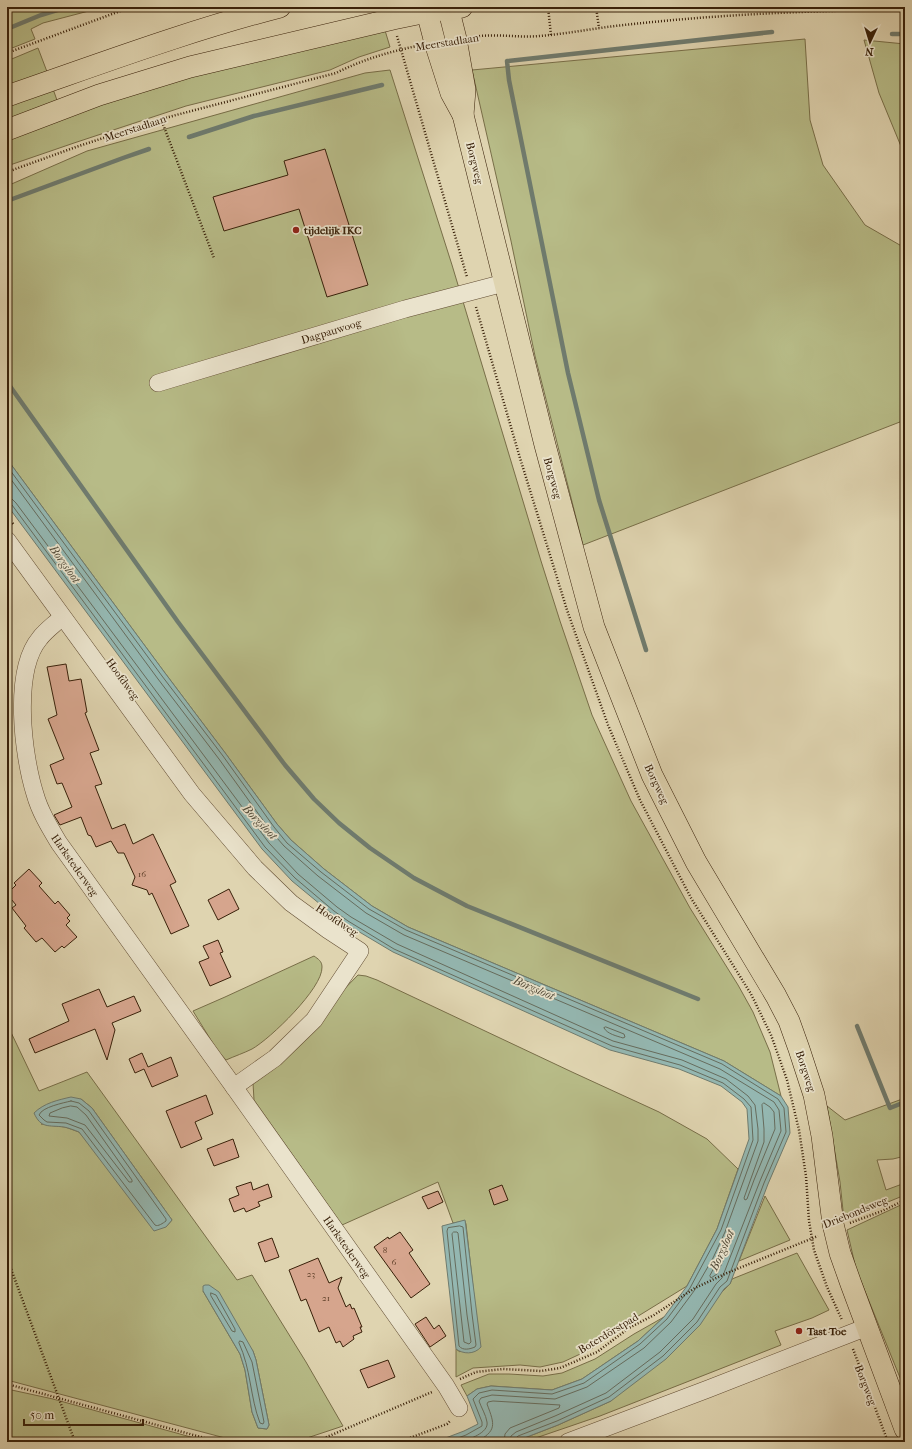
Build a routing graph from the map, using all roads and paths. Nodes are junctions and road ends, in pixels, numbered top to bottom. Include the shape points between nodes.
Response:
1 (131, 7) edge
2 (280, 7) edge
3 (548, 7) edge
4 (596, 7) edge
5 (453, 8) edge
6 (427, 9) edge
7 (905, 10) edge
8 (599, 28) junction
9 (551, 35) junction
10 (456, 39) junction
11 (435, 43) junction
12 (7, 53) edge
13 (7, 96) edge
14 (463, 115) junction
15 (161, 119) junction
16 (7, 130) edge
17 (7, 172) edge
18 (214, 258) dead end
19 (504, 282) junction
20 (158, 383) dead end
21 (7, 516) edge
22 (11, 534) edge
23 (62, 617) junction
24 (234, 1087) junction
25 (905, 1200) edge
26 (834, 1230) junction
27 (811, 1238) junction
28 (7, 1258) edge
29 (867, 1327) junction
30 (848, 1335) junction
31 (7, 1384) edge
32 (446, 1386) junction
33 (59, 1398) junction
34 (459, 1408) joint
35 (905, 1429) edge
36 (605, 1436) edge
37 (75, 1442) edge
38 (219, 1442) edge
39 (315, 1442) edge
40 (399, 1442) edge
41 (568, 1442) edge
42 (888, 1442) edge

1 - 12 path
2 - 13 main road via 173,38
3 - 9 path
4 - 8 path
5 - 6 main road
5 - 10 main road, Borgweg
6 - 11 main road, Borgweg
6 - 16 main road via 190,67 99,96
7 - 8 path, Meerstadlaan via 742,14
8 - 9 path, Meerstadlaan
9 - 10 path, Meerstadlaan via 499,34
10 - 14 main road, Borgweg via 465,90
11 - 14 main road, Borgweg via 451,92
11 - 15 path, Meerstadlaan via 401,49 358,62 336,73
14 - 19 main road, Borgweg
15 - 17 path, Meerstadlaan
15 - 18 path
19 - 20 street, Dagpauwoog
19 - 26 main road, Borgweg via 594,627 655,782 696,862 776,996 788,1021 816,1102
21 - 22 path
22 - 23 street, Hoofdweg
23 - 24 street, Harkstederweg via 39,638 25,674 22,715 27,760 35,796 59,843
23 - 24 street, Hoofdweg via 192,794 255,868 291,903 360,951 314,1020 275,1058
24 - 32 street, Harkstederweg
25 - 26 path, Driebondsweg
26 - 27 path, Driebondsweg
26 - 29 main road, Borgweg
27 - 30 path, Borgweg via 818,1265
27 - 32 path, Boterdörstpad via 695,1288 629,1328 597,1352 560,1368 476,1372
28 - 33 path
29 - 30 street
29 - 35 main road, Borgweg
30 - 36 street via 708,1389
30 - 42 path, Borgweg
31 - 33 path
32 - 34 street, Harkstederweg
32 - 39 path, Boterdörstpad
33 - 37 path
33 - 38 path
34 - 40 path via 447,1424
36 - 41 street

